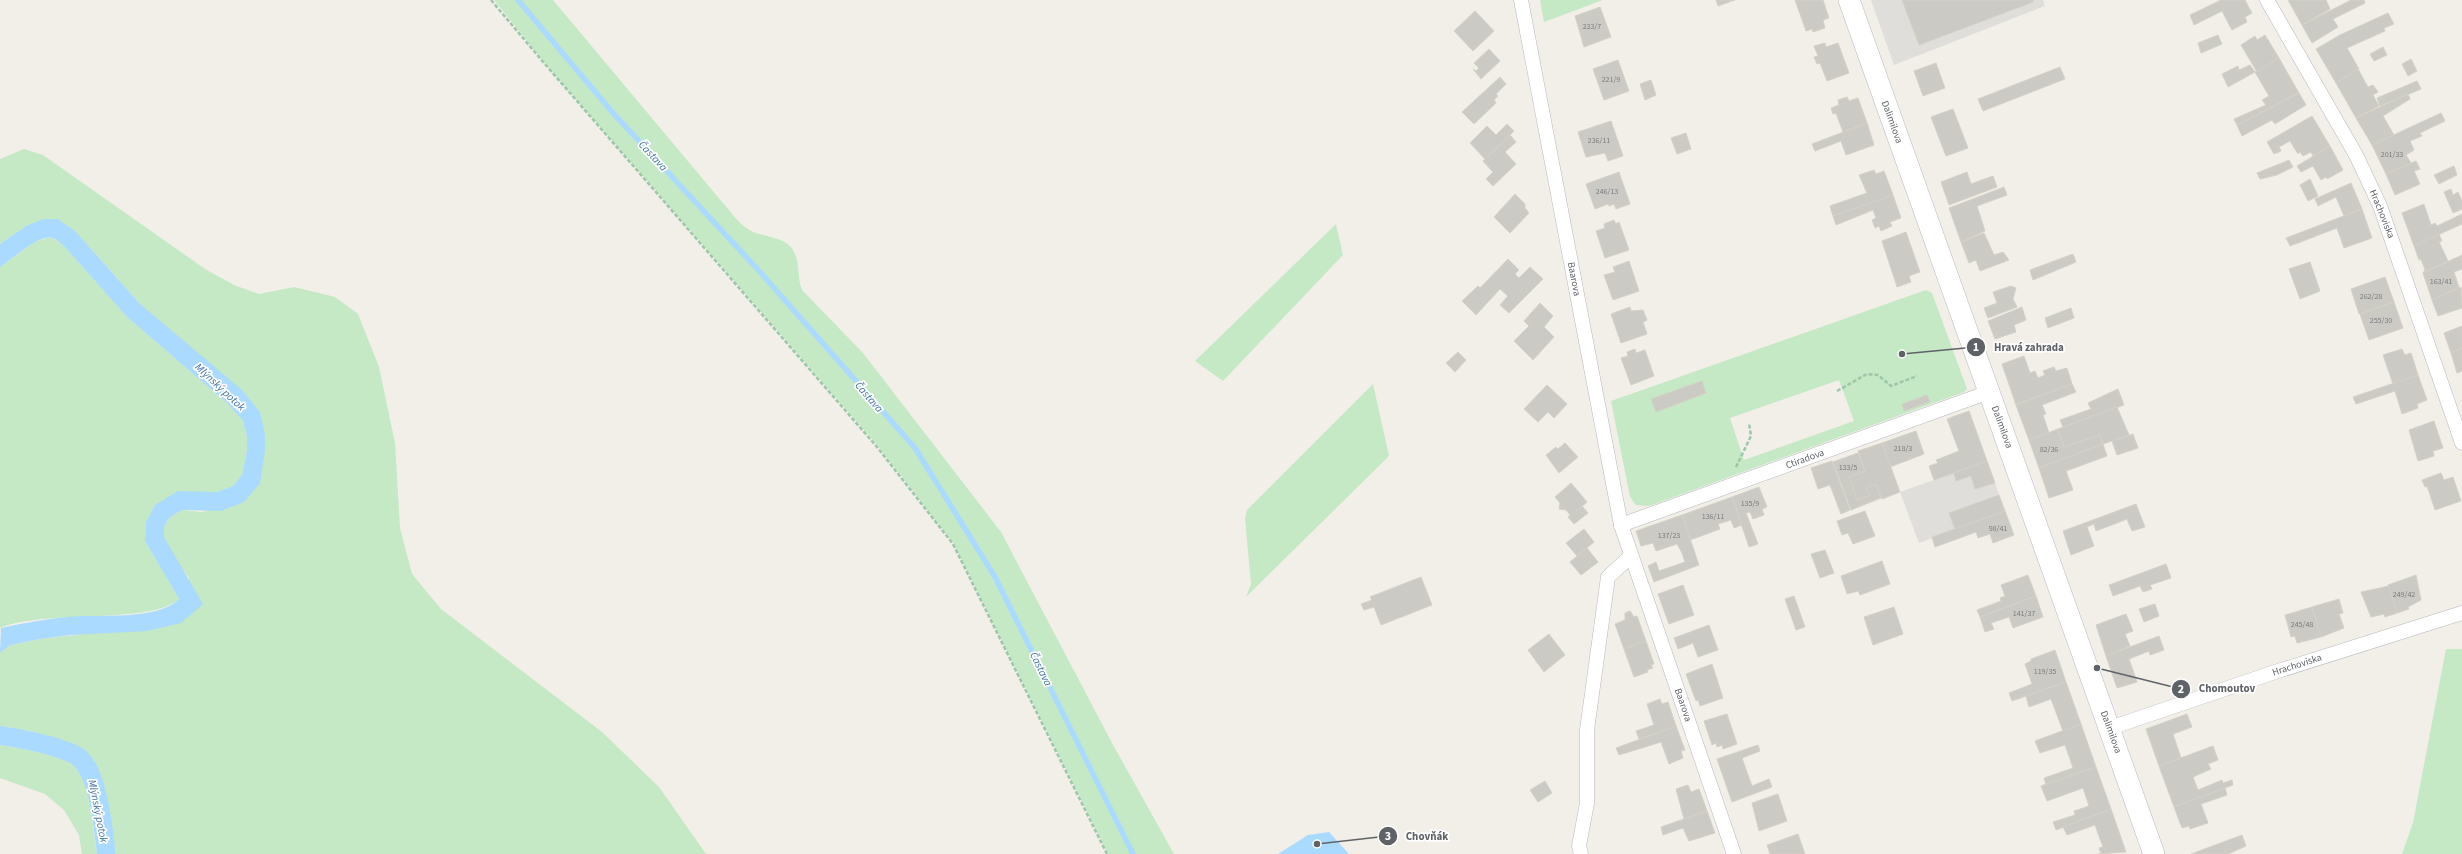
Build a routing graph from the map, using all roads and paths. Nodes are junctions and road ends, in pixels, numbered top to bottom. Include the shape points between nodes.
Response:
1 (491, 0) edge
2 (1521, 0) edge
3 (1849, 0) edge
4 (2267, 0) edge
5 (1916, 376) dead end
6 (1837, 391) dead end
7 (1989, 392) junction
8 (1749, 423) dead end
9 (2462, 443) edge
10 (1729, 486) junction
11 (1621, 525) junction
12 (1631, 556) junction
13 (2462, 613) edge
14 (2110, 728) junction
15 (1107, 854) edge
16 (1581, 854) edge
17 (1734, 854) edge
18 (2154, 854) edge

1 - 15 path via 877,447 953,544
2 - 11 street, Baarova
3 - 7 main road, Dalimilova
4 - 9 street, Hrachoviska via 2356,155 2380,206
5 - 6 path via 1891,386 1878,375 1867,374
7 - 10 street, Ctiradova
7 - 14 main road, Dalimilova
8 - 10 path via 1751,436 1739,458
10 - 11 street, Ctiradova
11 - 12 street, Baarova
12 - 16 street via 1608,577 1587,730 1587,803 1579,846
12 - 17 street, Baarova
13 - 14 street, Hrachoviska via 2282,669
14 - 18 main road, Dalimilova

